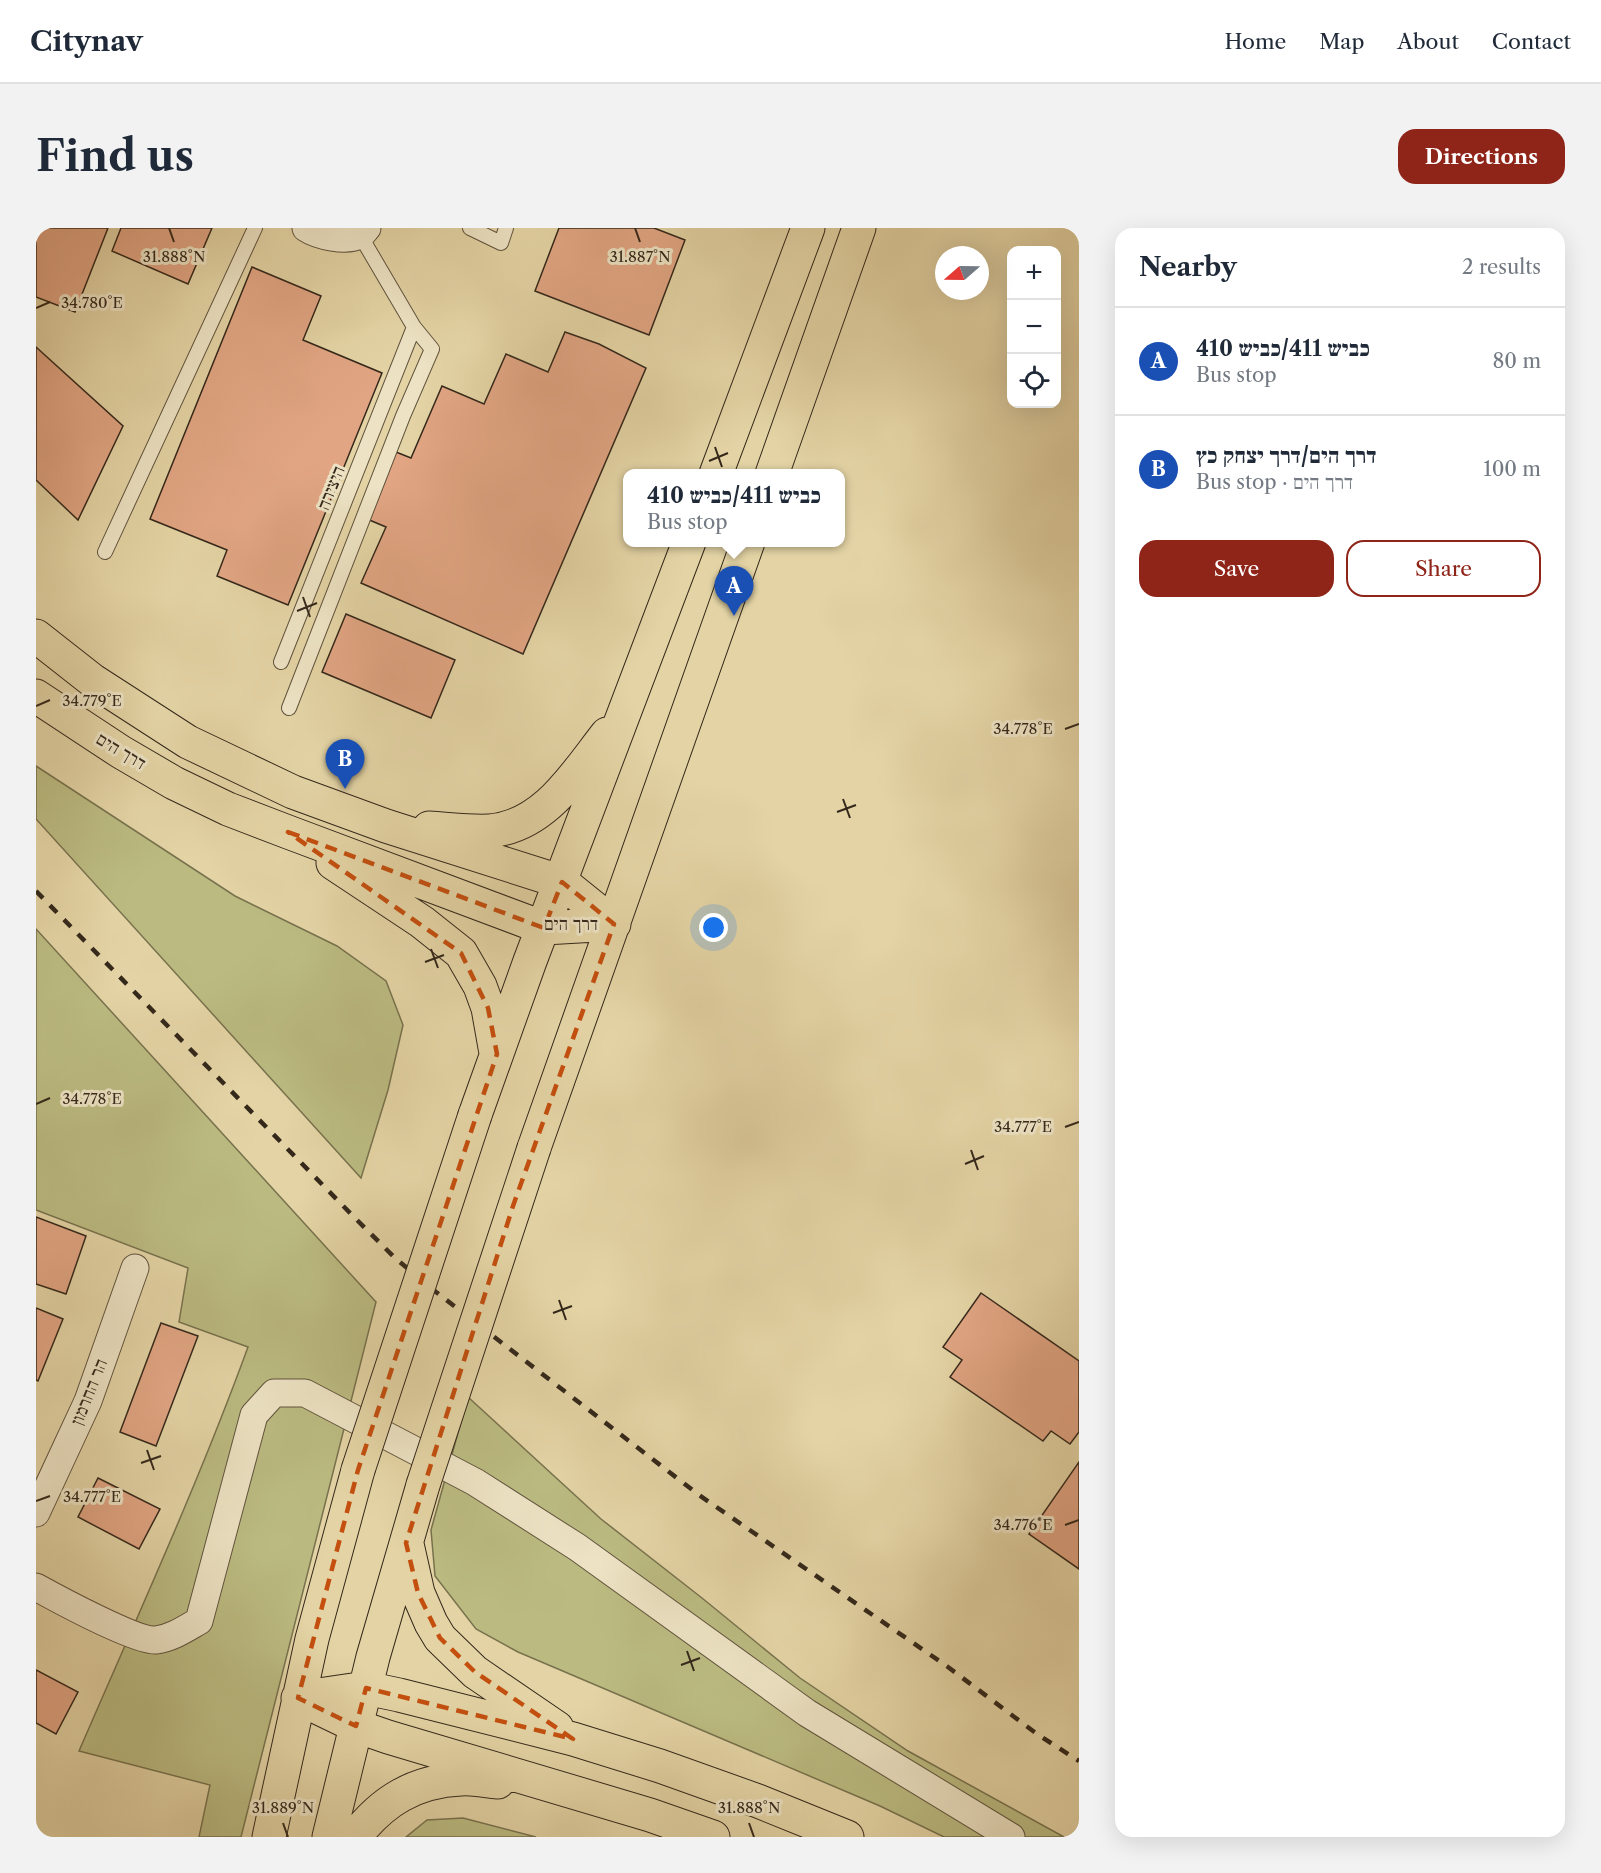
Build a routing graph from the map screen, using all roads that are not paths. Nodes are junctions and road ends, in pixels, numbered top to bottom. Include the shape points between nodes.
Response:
1 (255, 228) edge
2 (306, 228) edge
3 (470, 228) edge
4 (506, 228) edge
5 (808, 228) edge
6 (859, 228) edge
7 (364, 232) edge
8 (414, 327) junction
9 (718, 469) edge
10 (774, 469) edge
11 (687, 547) edge
12 (747, 547) edge
13 (105, 552) dead end
14 (36, 636) edge
15 (281, 662) dead end
16 (36, 696) edge
17 (289, 708) dead end
18 (625, 712) junction
19 (386, 826) junction
20 (288, 832) junction
21 (562, 882) junction
22 (614, 924) junction
23 (544, 928) junction
24 (497, 1054) junction
25 (135, 1268) dead end
26 (36, 1513) edge
27 (406, 1543) junction
28 (36, 1587) edge
29 (366, 1688) junction
30 (298, 1698) junction
31 (356, 1726) junction
32 (573, 1739) junction
33 (586, 1796) junction
34 (269, 1837) edge
35 (329, 1837) edge
36 (355, 1837) edge
37 (713, 1837) edge
38 (847, 1837) edge
39 (1011, 1837) edge

1 - 13 lane
2 - 7 street via 322,236 340,238
3 - 4 lane via 501,243
5 - 9 main road
6 - 10 main road
7 - 8 lane
8 - 15 lane, היצירה
8 - 17 lane via 432,349
11 - 18 main road
12 - 22 main road
14 - 19 main road, דרך הים via 92,680 188,742 293,792
16 - 20 main road, דרך הים via 174,783
18 - 19 main road via 560,793 542,811 524,821 489,831
18 - 21 main road
19 - 21 main road, דרך הים
20 - 23 main road, דרך הים
20 - 24 main road via 422,922 461,953 488,1008
21 - 22 main road, דרך הים
21 - 23 main road
22 - 23 main road, דרך הים
22 - 27 main road, bridge via 534,1148
23 - 24 main road
24 - 30 main road, bridge via 358,1470
25 - 26 street, הר החרמון via 88,1401
27 - 29 main road
27 - 32 main road via 418,1593 440,1638 475,1672
28 - 39 street via 126,1632 154,1641 199,1621 254,1415 274,1393 305,1393 475,1482 577,1547 807,1713
29 - 30 main road
29 - 31 main road
29 - 32 main road
30 - 31 main road
30 - 34 main road
31 - 33 main road
31 - 35 main road
32 - 38 main road via 714,1786
33 - 36 main road via 499,1782 461,1779 431,1783 405,1792 379,1808
33 - 37 main road

